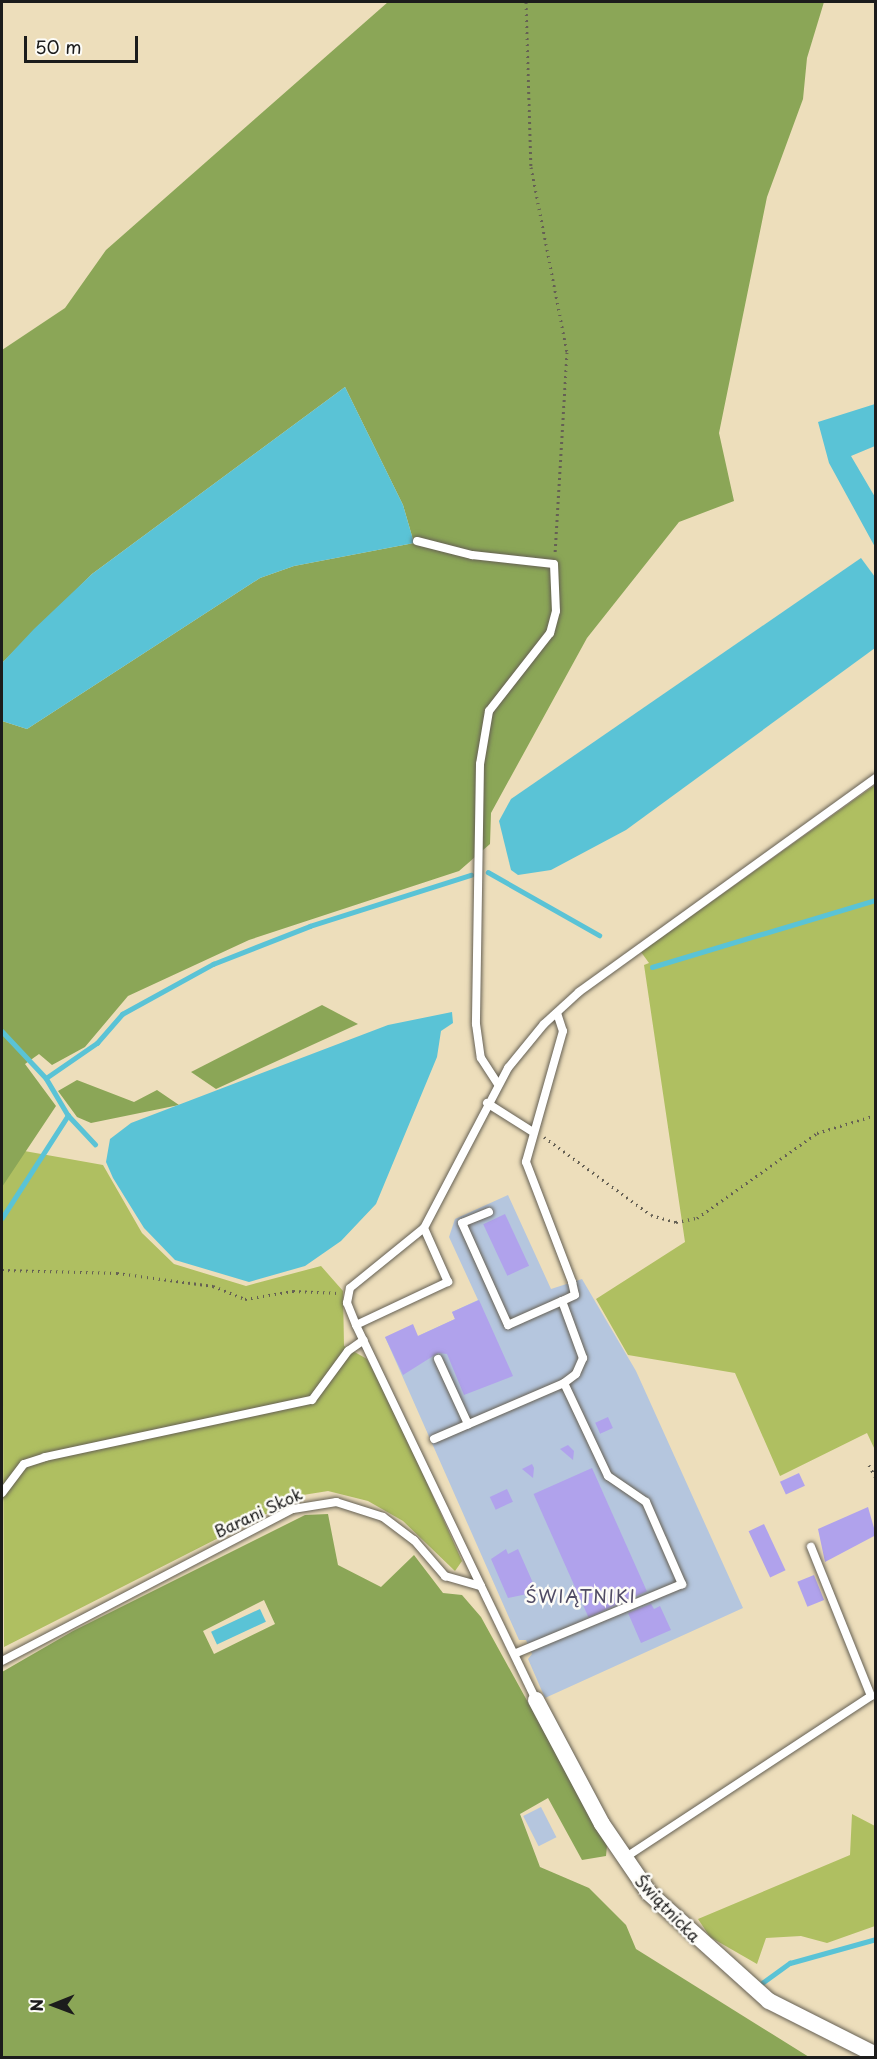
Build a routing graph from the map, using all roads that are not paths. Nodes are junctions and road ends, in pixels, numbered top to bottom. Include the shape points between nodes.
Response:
1 (417, 541) dead end
2 (876, 778) edge
3 (557, 1013) junction
4 (498, 1084) junction
5 (487, 1103) junction
6 (533, 1132) junction
7 (489, 1212) dead end
8 (424, 1228) junction
9 (562, 1301) junction
10 (357, 1325) junction
11 (364, 1340) junction
12 (438, 1359) dead end
13 (564, 1383) junction
14 (468, 1424) junction
15 (434, 1439) dead end
16 (2, 1493) edge
17 (811, 1548) dead end
18 (482, 1586) junction
19 (516, 1653) junction
20 (2, 1661) edge
21 (536, 1700) joint
22 (623, 1859) junction
23 (876, 2055) edge

1 - 4 lane via 472,555 554,564 556,611 550,633 489,711 480,764 476,1024 481,1058
2 - 3 lane via 579,992
3 - 4 lane
3 - 6 lane via 563,1031
4 - 5 lane
5 - 6 lane
5 - 8 lane
6 - 9 lane via 526,1162 575,1295
7 - 9 lane via 462,1223 508,1324
8 - 10 lane via 369,1268 349,1294
8 - 10 lane via 448,1282
9 - 13 lane via 583,1358 576,1374
10 - 11 lane
11 - 16 lane via 348,1351 312,1400 45,1457 24,1464
11 - 18 lane
12 - 14 lane
13 - 14 lane
13 - 19 lane via 608,1476 646,1502 682,1584
14 - 15 lane
17 - 22 lane via 871,1696
18 - 19 lane, Świątnicka
18 - 20 lane, Barani Skok via 445,1576 414,1540 383,1516 341,1503 313,1502
19 - 21 lane, Świątnicka
21 - 22 street, Świątnicka
22 - 23 street, Świątnicka via 676,1921 750,1988

